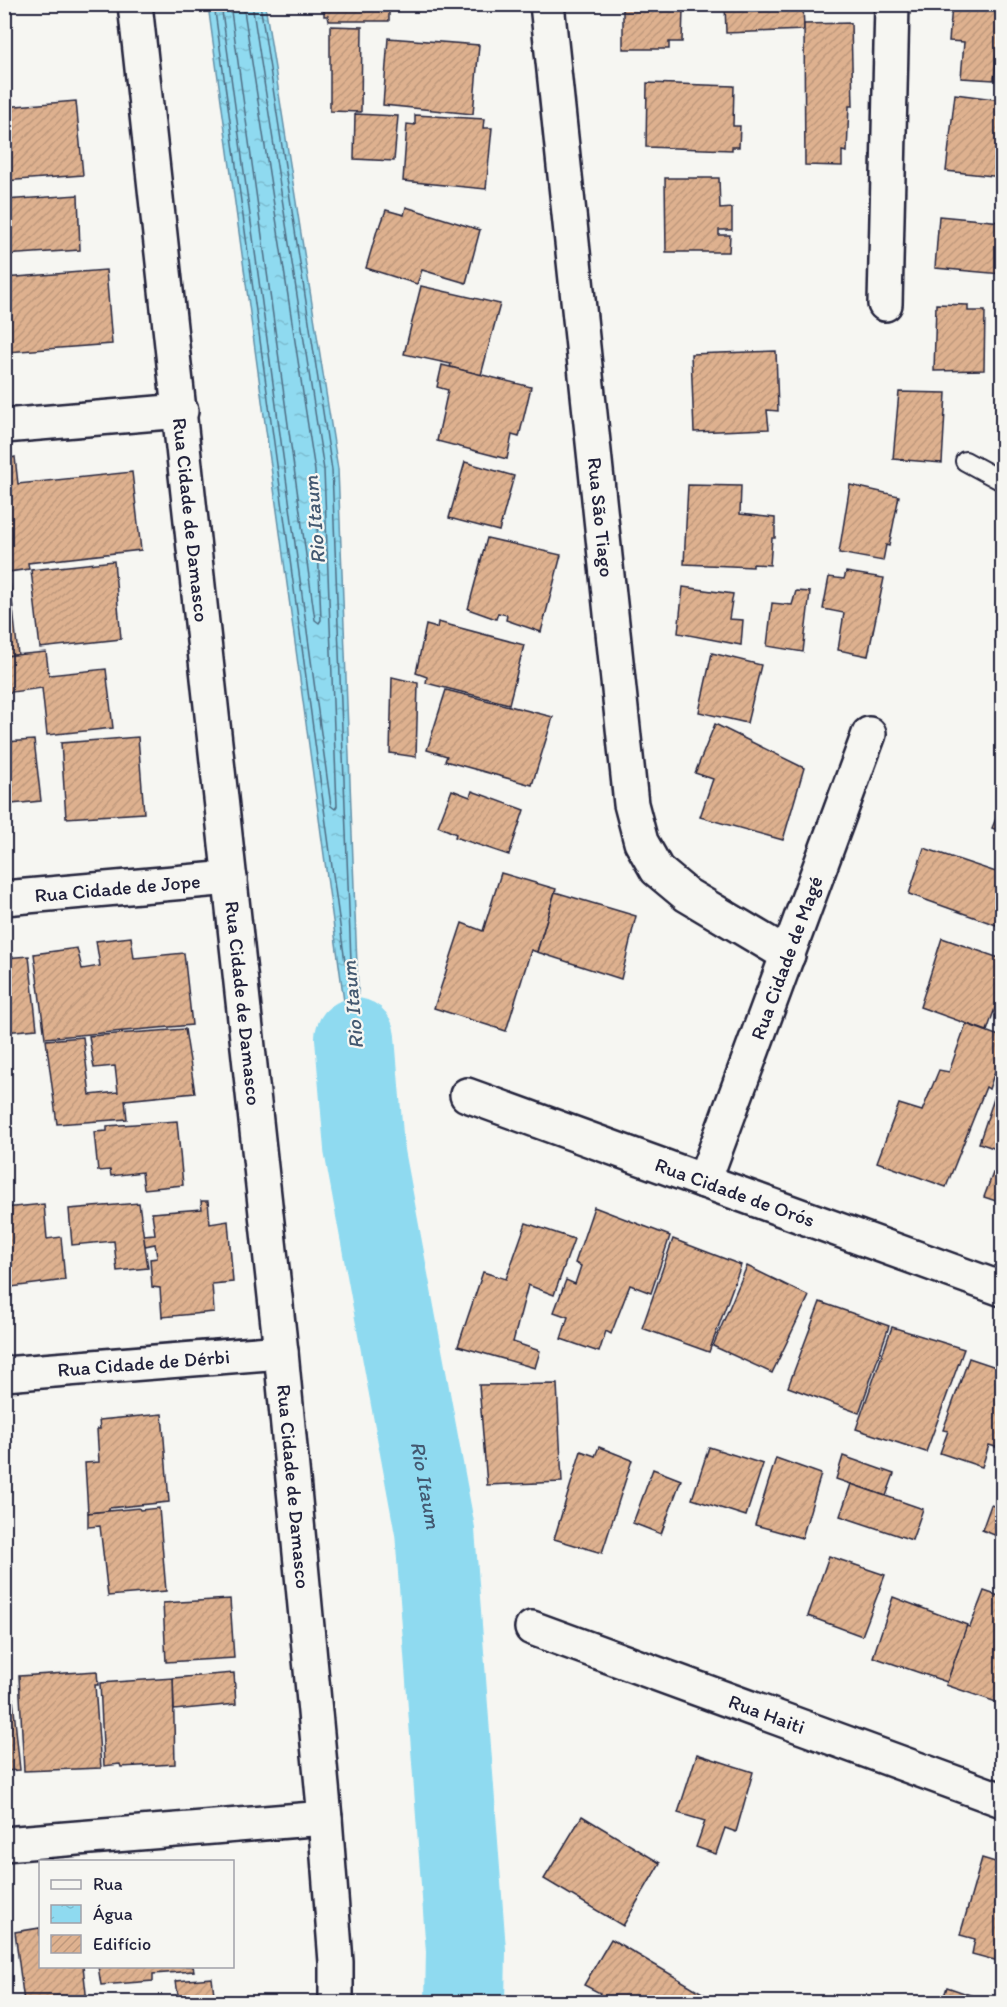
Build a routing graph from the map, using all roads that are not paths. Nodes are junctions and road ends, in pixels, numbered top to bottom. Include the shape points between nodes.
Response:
1 (135, 4) edge
2 (547, 4) edge
3 (892, 4) edge
4 (885, 304) dead end
5 (181, 411) junction
6 (4, 426) edge
7 (965, 461) dead end
8 (1002, 481) edge
9 (869, 734) dead end
10 (230, 878) junction
11 (4, 897) edge
12 (788, 955) junction
13 (467, 1095) dead end
14 (704, 1181) junction
15 (1002, 1289) edge
16 (281, 1352) junction
17 (4, 1374) edge
18 (532, 1628) dead end
19 (1002, 1800) edge
20 (325, 1818) junction
21 (4, 1844) edge
22 (336, 2002) edge

1 - 5 street, Rua Cidade de Damasco
2 - 12 street, Rua São Tiago via 631,804 641,842 657,870 687,895
3 - 4 street
5 - 6 street
5 - 10 street, Rua Cidade de Damasco
7 - 8 lane
9 - 12 street, Rua Cidade de Magé
10 - 11 street, Rua Cidade de Jope
10 - 16 street, Rua Cidade de Damasco
12 - 14 street, Rua Cidade de Magé
13 - 14 street, Rua Cidade de Orós
14 - 15 street, Rua Cidade de Orós
16 - 17 street, Rua Cidade de Dérbi
16 - 20 street, Rua Cidade de Damasco
18 - 19 street, Rua Haiti
20 - 21 street
20 - 22 street, Rua Cidade de Damasco

